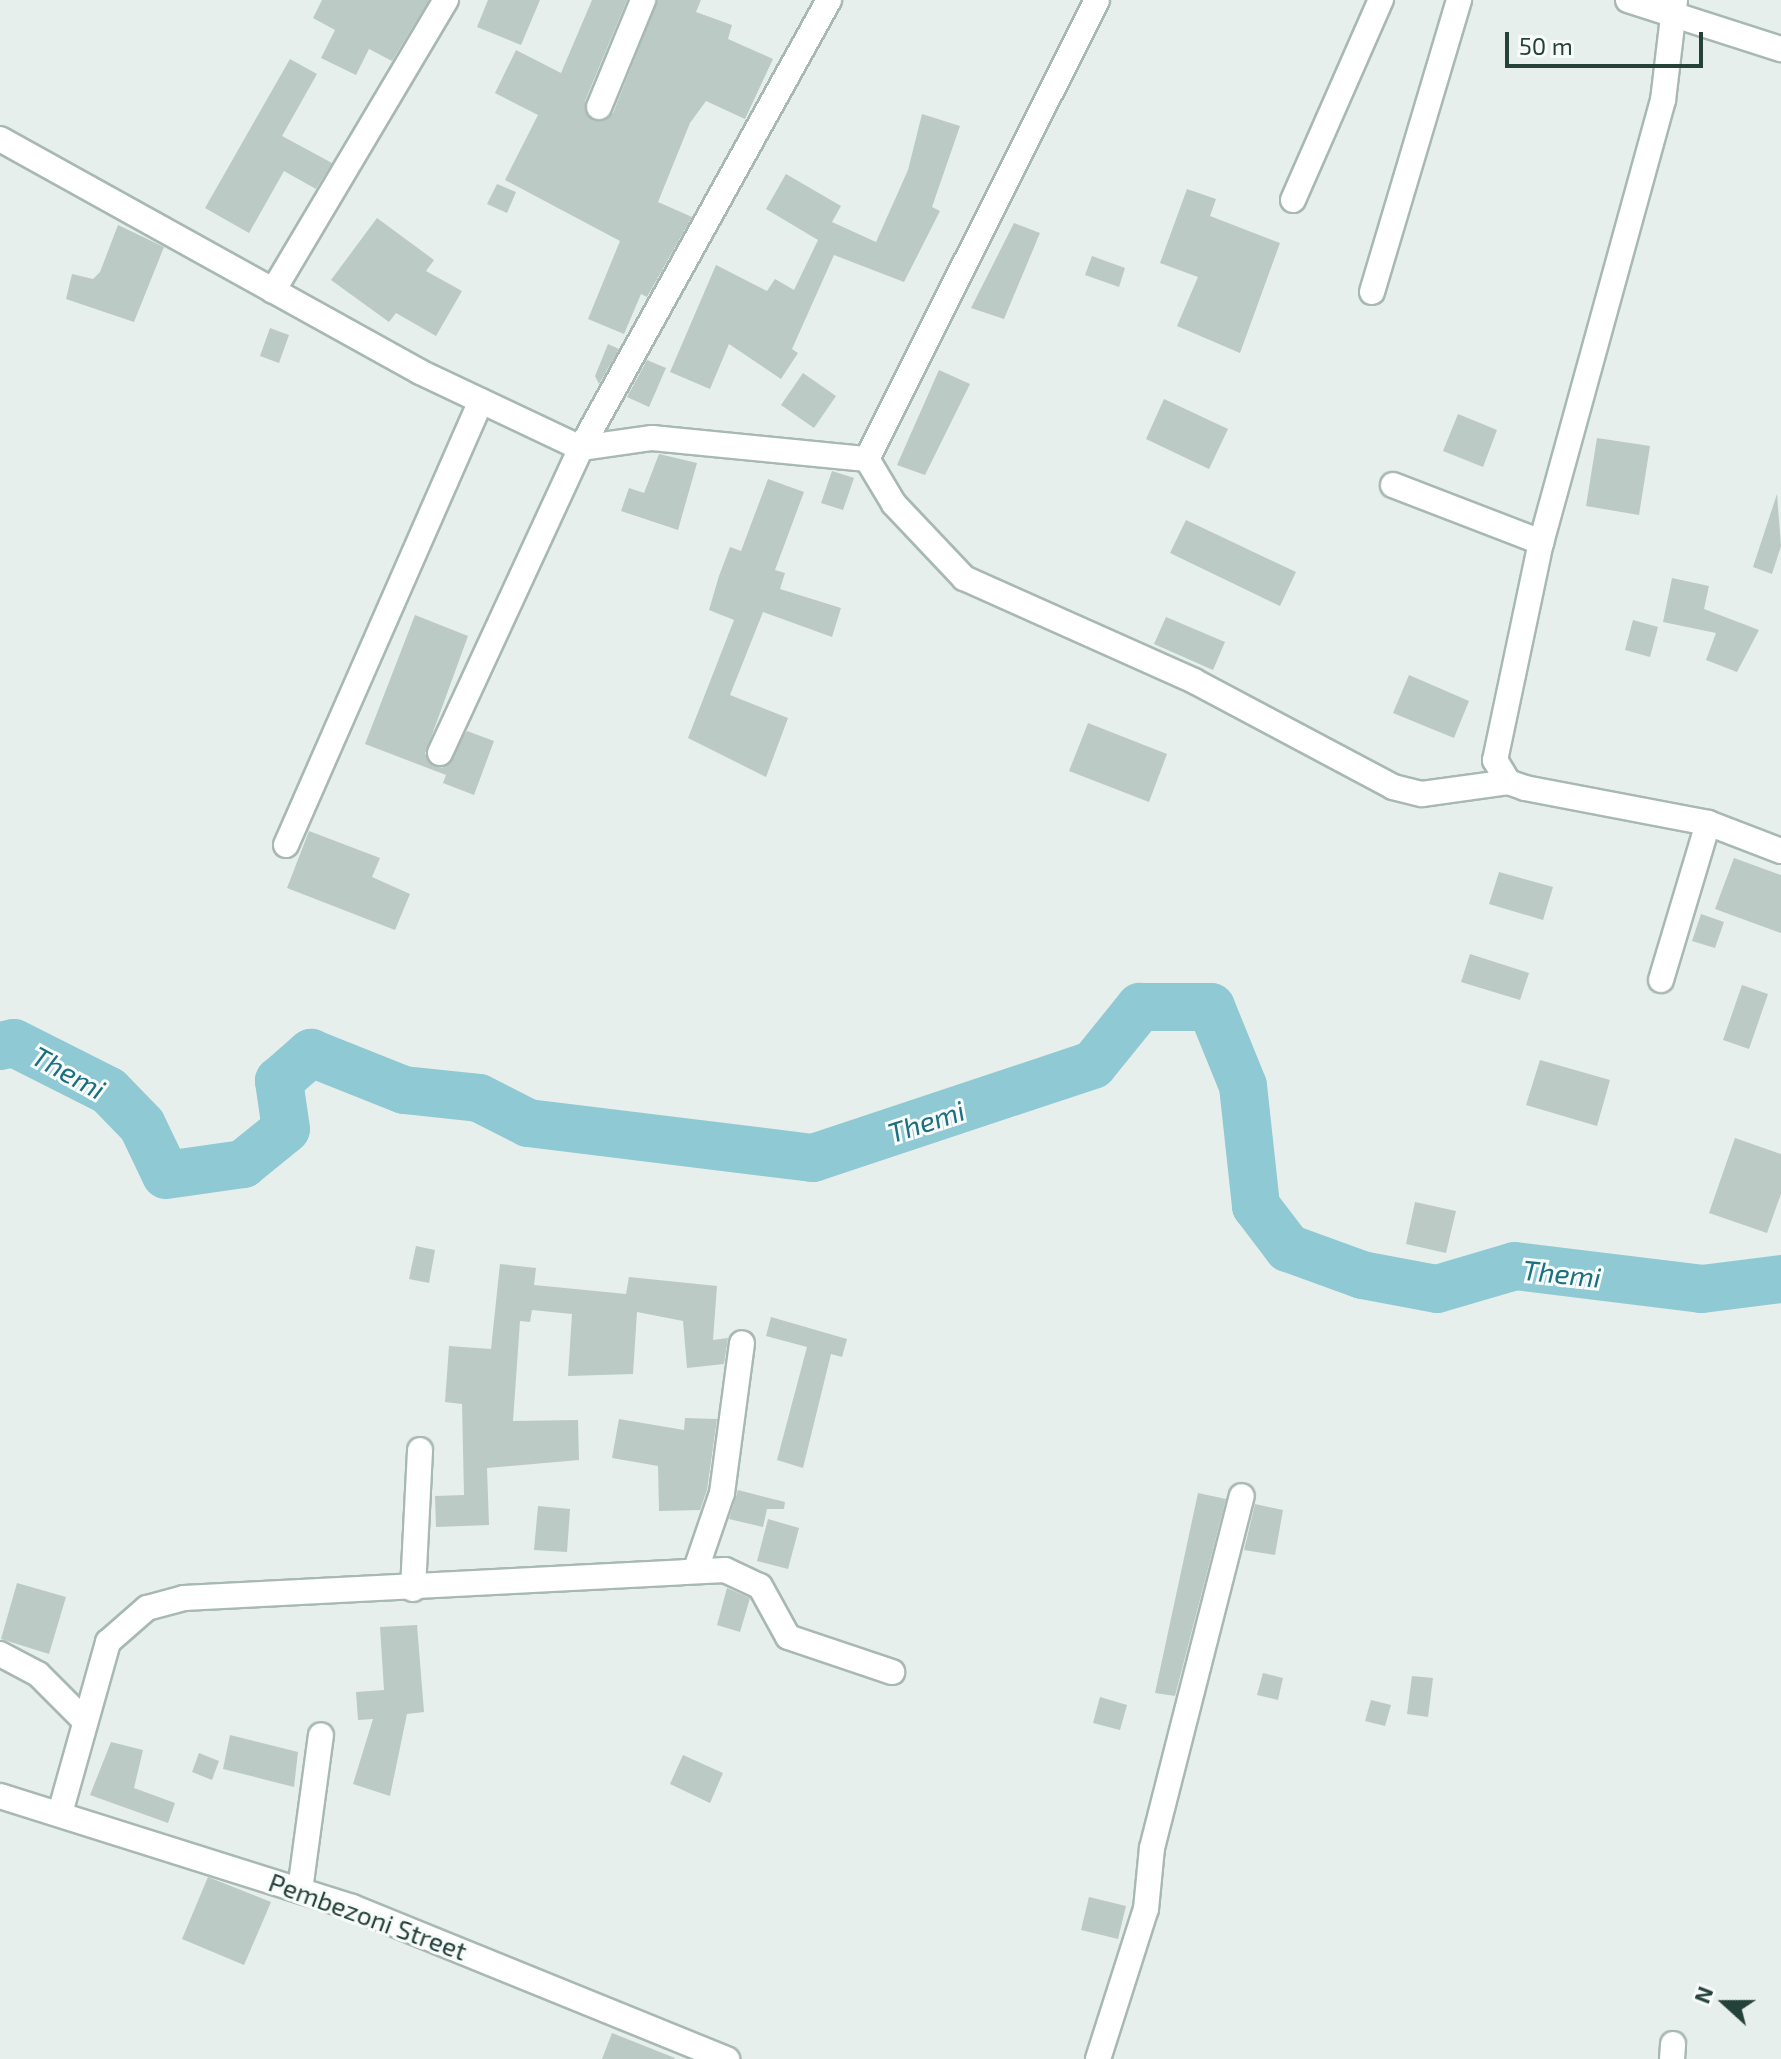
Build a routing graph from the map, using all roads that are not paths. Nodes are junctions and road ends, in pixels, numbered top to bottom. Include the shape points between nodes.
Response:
1 (446, 0) edge
2 (643, 0) edge
3 (829, 0) edge
4 (1097, 0) edge
5 (1381, 0) edge
6 (1459, 0) edge
7 (1628, 0) edge
8 (1674, 8) edge
9 (1781, 49) edge
10 (599, 107) dead end
11 (0, 139) edge
12 (1293, 200) dead end
13 (273, 291) junction
14 (1372, 292) dead end
15 (481, 401) junction
16 (581, 448) junction
17 (867, 459) junction
18 (1393, 485) dead end
19 (1541, 542) junction
20 (440, 753) dead end
21 (1508, 782) junction
22 (1708, 823) junction
23 (286, 845) dead end
24 (1781, 851) edge
25 (1661, 980) dead end
26 (742, 1343) dead end
27 (420, 1450) dead end
28 (1242, 1496) dead end
29 (696, 1569) junction
30 (413, 1589) junction
31 (0, 1654) edge
32 (892, 1672) dead end
33 (85, 1721) junction
34 (321, 1735) dead end
35 (0, 1796) edge
36 (60, 1813) junction
37 (300, 1890) junction
38 (727, 2059) edge
39 (1098, 2059) edge

1 - 13 street
2 - 10 street
3 - 16 street
4 - 17 street
5 - 12 street
6 - 14 street
7 - 8 street
8 - 9 street
8 - 19 street via 1663,100
11 - 13 street
13 - 15 street
15 - 16 street
15 - 23 street
16 - 17 street via 652,438
16 - 20 street
17 - 21 street via 894,504 964,578 1194,681 1393,787 1422,794
18 - 19 street
19 - 21 street via 1497,742 1495,760
21 - 22 street
22 - 24 street
22 - 25 street
26 - 29 street via 722,1493
27 - 30 street
28 - 39 street via 1152,1848 1146,1909
29 - 30 street
29 - 32 street via 747,1575 788,1637
30 - 33 street via 184,1598 147,1608 108,1642
31 - 33 street via 38,1674
33 - 36 street
34 - 37 street
35 - 36 street, Pembezoni Street
36 - 37 street, Pembezoni Street
37 - 38 street, Pembezoni Street

